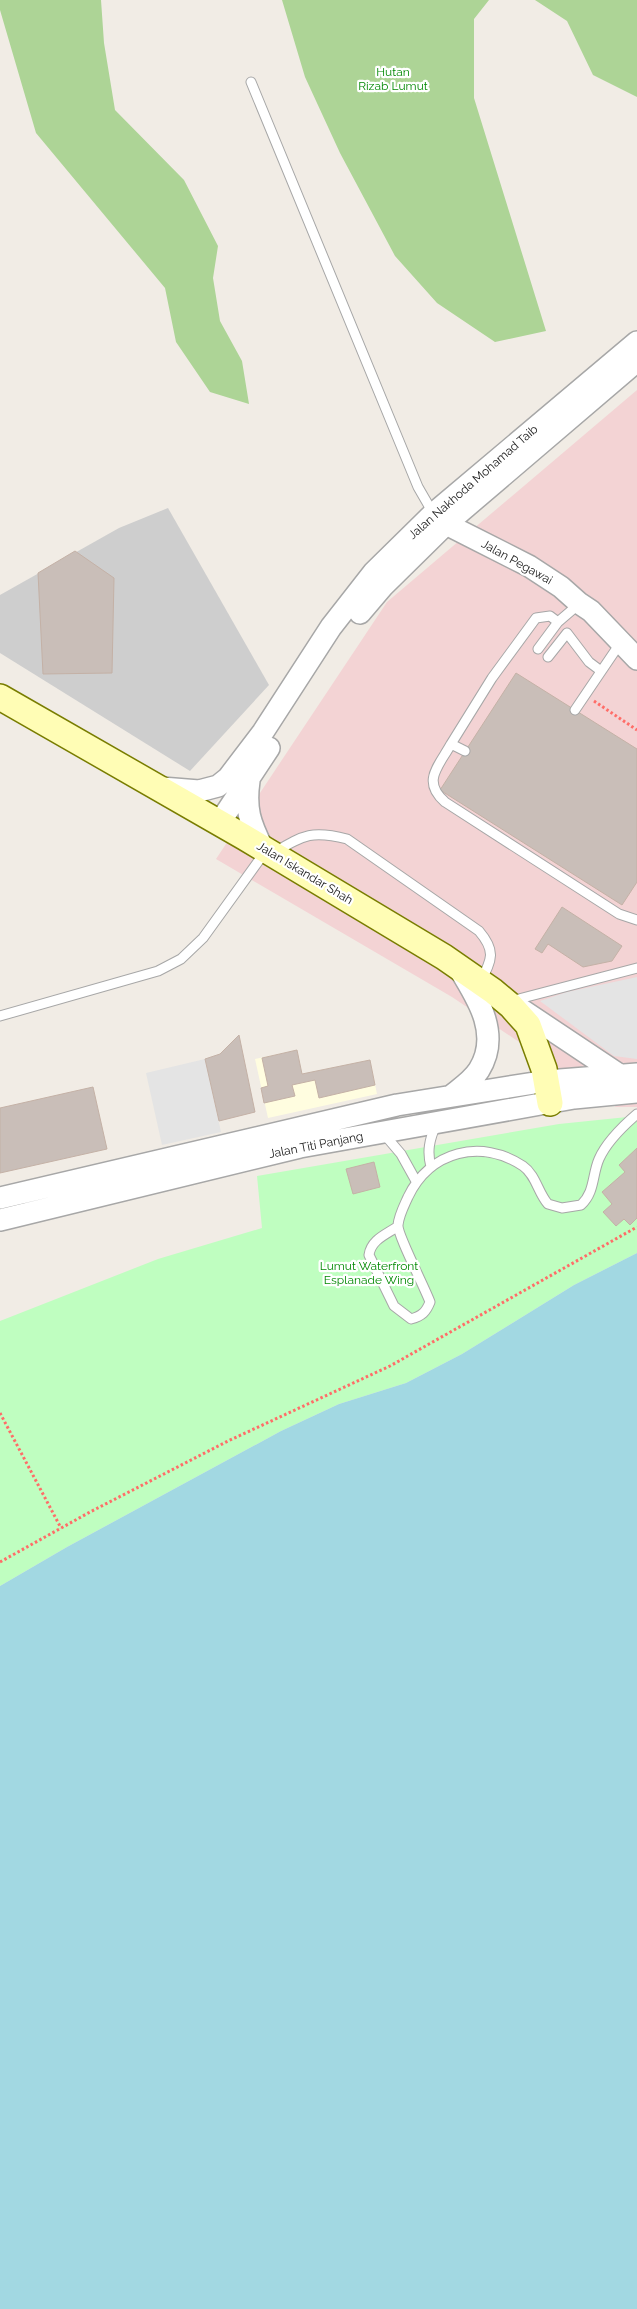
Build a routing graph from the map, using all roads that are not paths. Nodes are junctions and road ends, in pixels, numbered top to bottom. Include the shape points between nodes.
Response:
1 (251, 82) dead end
2 (637, 342) edge
3 (637, 362) edge
4 (440, 519) junction
5 (579, 603) junction
6 (558, 622) junction
7 (621, 642) junction
8 (538, 649) dead end
9 (548, 657) dead end
10 (637, 659) edge
11 (601, 671) junction
12 (0, 697) edge
13 (575, 710) dead end
14 (452, 744) junction
15 (465, 751) dead end
16 (249, 778) junction
17 (162, 788) junction
18 (220, 822) junction
19 (267, 850) junction
20 (637, 920) edge
21 (458, 967) junction
22 (637, 968) edge
23 (494, 992) junction
24 (0, 1016) edge
25 (628, 1074) edge
26 (548, 1092) junction
27 (637, 1092) edge
28 (451, 1096) junction
29 (637, 1114) edge
30 (437, 1123) junction
31 (383, 1132) junction
32 (431, 1167) junction
33 (416, 1181) junction
34 (0, 1198) edge
35 (0, 1220) edge
36 (397, 1227) junction

1 - 4 lane via 418,487
2 - 4 street, Jalan Nakhoda Mohamad Taib
3 - 4 street, Jalan Nakhoda Mohamad Taib
4 - 5 street, Jalan Pegawai via 529,566
4 - 16 street, Jalan Nakhoda Mohamad Taib via 369,601
4 - 17 street, Jalan Nakhoda Mohamad Taib via 374,572 228,778 218,786 199,791
5 - 6 lane
5 - 7 street, Jalan Pegawai
6 - 8 lane
6 - 14 lane via 550,616 536,618 492,678
7 - 10 street, Jalan Pegawai
7 - 11 lane
9 - 11 lane via 566,633 589,662
11 - 13 lane
12 - 17 main road, Jalan Iskandar Shah
14 - 15 lane
14 - 20 lane via 434,775 432,786 436,794 619,914
16 - 18 street, Jalan Nakhoda Mohamad Taib
16 - 19 street via 248,814
17 - 18 main road, Jalan Iskandar Shah
18 - 19 main road, Jalan Iskandar Shah
19 - 21 main road, Jalan Iskandar Shah
19 - 23 lane via 311,834 346,839 479,931 488,942 491,953
19 - 24 lane via 203,938 181,959 158,971
21 - 23 main road, Jalan Iskandar Shah
21 - 28 street via 485,1015 488,1042 480,1069
22 - 23 lane
23 - 25 street
23 - 26 main road, Jalan Iskandar Shah via 528,1025 538,1048
25 - 26 street, Jalan Titi Panjang
26 - 27 street, Jalan Titi Panjang
26 - 28 street, Jalan Titi Panjang
26 - 30 street, Jalan Titi Panjang
28 - 34 street, Jalan Titi Panjang via 298,1127
29 - 32 lane via 607,1145 599,1159 592,1191 581,1205 562,1208 548,1204 529,1172 502,1156 482,1152 453,1154
30 - 31 street, Jalan Titi Panjang
30 - 32 lane via 428,1146
31 - 33 lane via 401,1154
31 - 35 street, Jalan Titi Panjang via 300,1147
32 - 33 lane
33 - 36 lane
36 - 36 lane via 430,1302 427,1311 411,1319 394,1306 369,1255 376,1240

